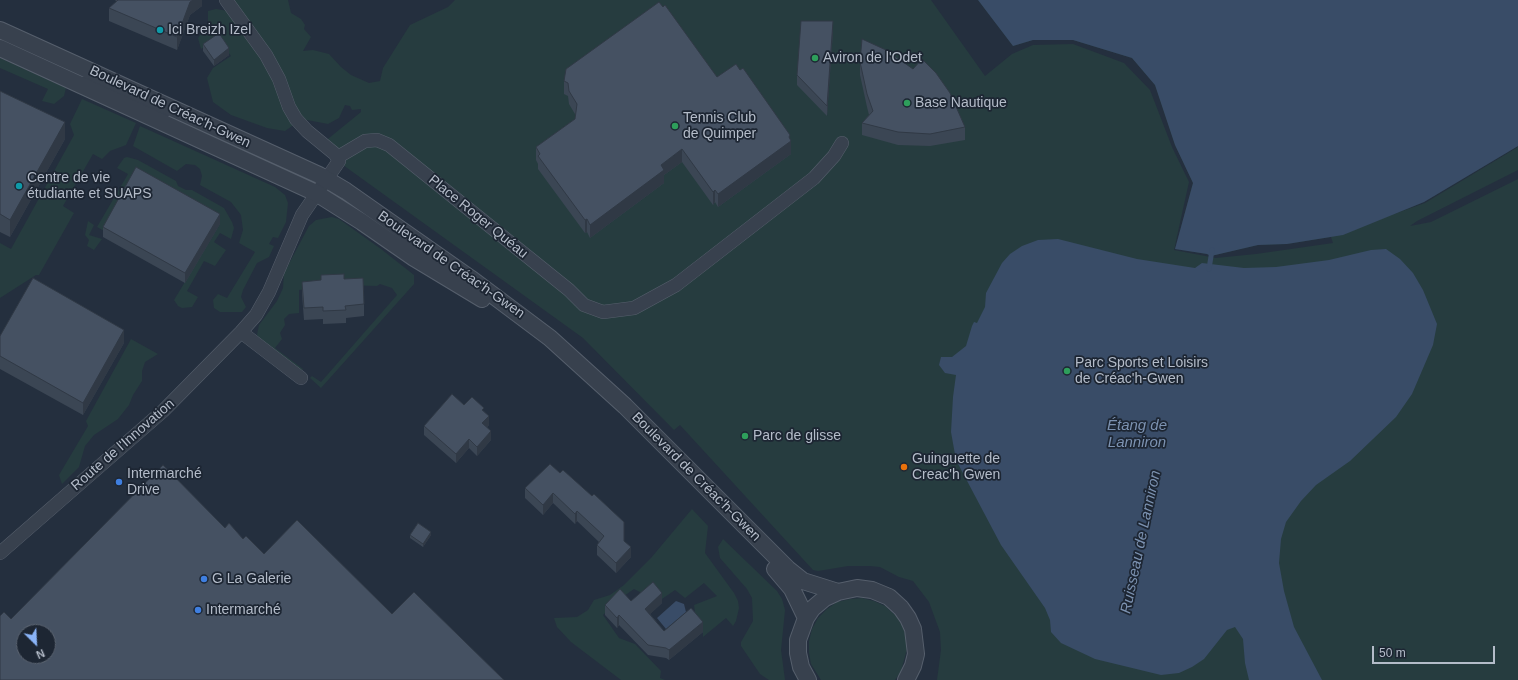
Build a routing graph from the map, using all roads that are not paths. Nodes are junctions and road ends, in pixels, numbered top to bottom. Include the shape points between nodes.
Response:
1 (226, 0) edge
2 (0, 30) edge
3 (0, 48) edge
4 (79, 85) junction
5 (204, 122) junction
6 (842, 143) dead end
7 (338, 156) junction
8 (327, 179) junction
9 (316, 193) junction
10 (241, 332) junction
11 (301, 378) dead end
12 (0, 553) edge
13 (838, 592) junction
14 (806, 618) junction
15 (913, 675) edge
16 (803, 676) edge

1 - 7 street via 266,55 296,119
2 - 5 street, Boulevard de Créac'h-Gwen
3 - 4 street, Boulevard de Créac'h-Gwen
4 - 5 street via 90,80 190,125
4 - 9 street, Boulevard de Créac'h-Gwen
5 - 8 street, Boulevard de Créac'h-Gwen
6 - 7 street, Place Roger Quéau via 814,178 676,285 643,304 624,311 603,312 584,305 569,290 383,142 371,140 354,146
7 - 8 street, Route de l'Innovation via 339,161
8 - 9 street, Route de l'Innovation
8 - 13 street, Boulevard de Créac'h-Gwen via 529,321 566,351 624,406 788,569 803,581
9 - 10 street, Route de l'Innovation via 302,215 263,304
9 - 14 street, Boulevard de Créac'h-Gwen via 414,258 484,300 528,332 570,368 780,574 795,593
10 - 11 street
10 - 12 street, Route de l'Innovation via 163,411
13 - 14 street via 820,602
13 - 15 street via 857,588 872,590 888,597 901,608 913,629 916,648
14 - 16 street via 798,640

